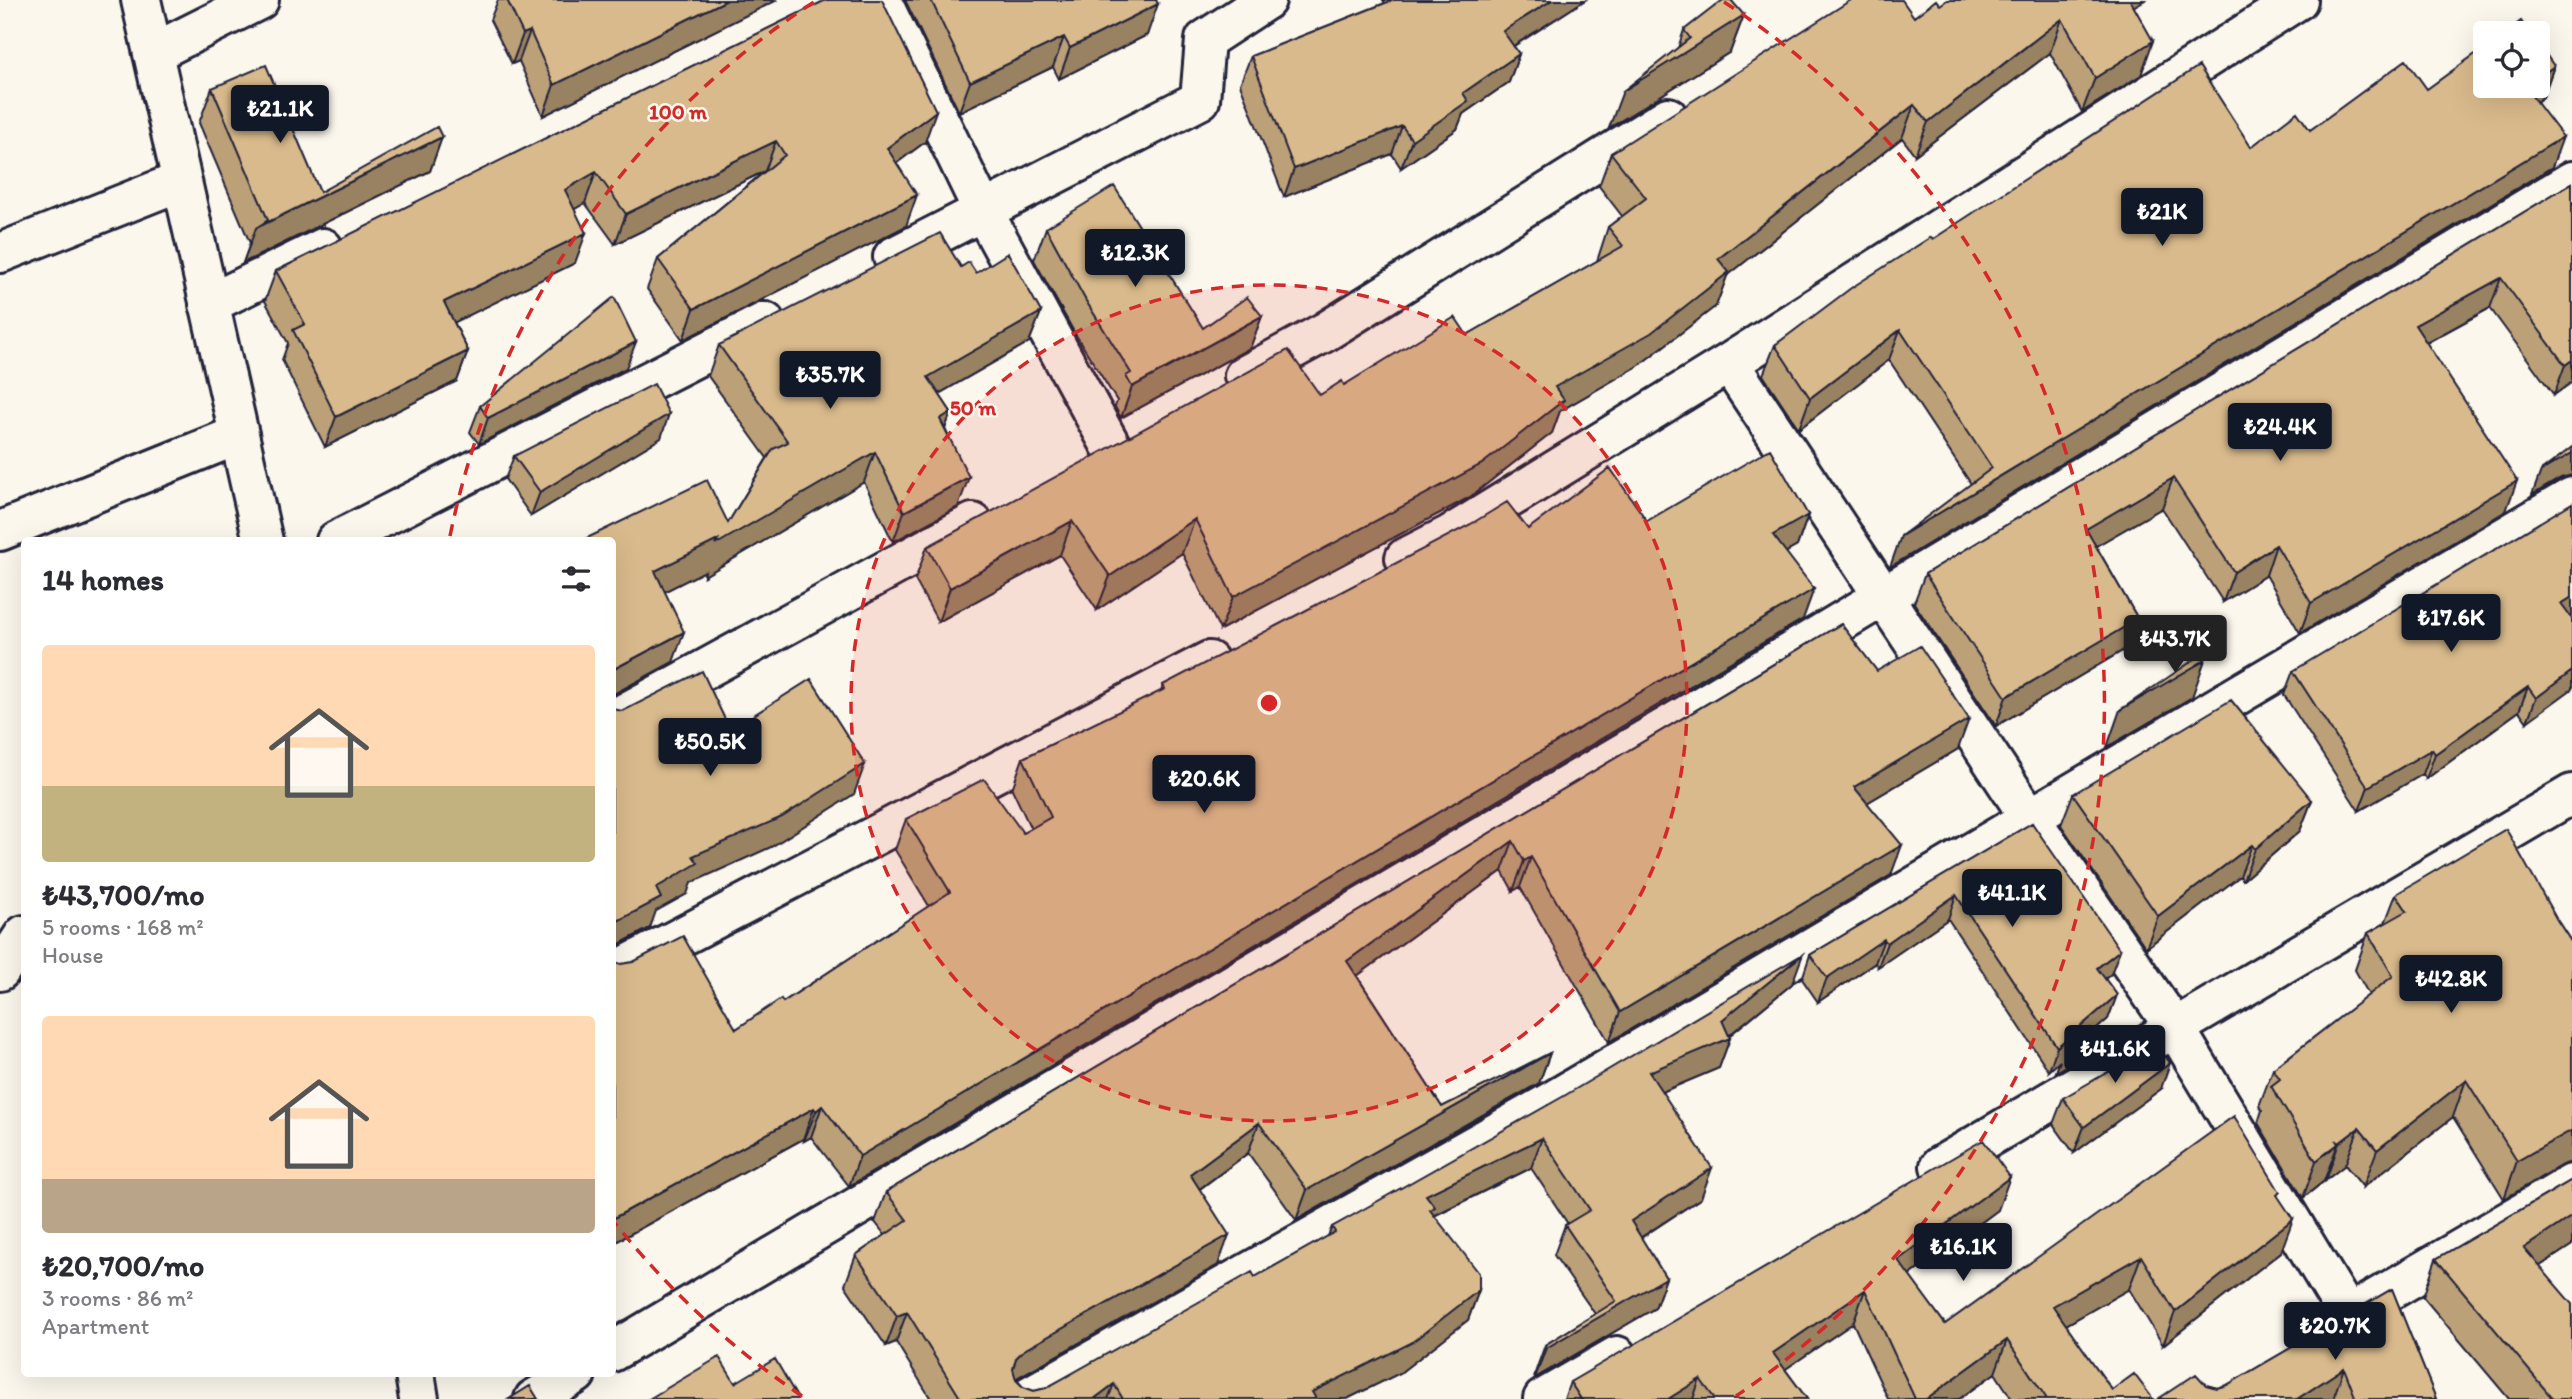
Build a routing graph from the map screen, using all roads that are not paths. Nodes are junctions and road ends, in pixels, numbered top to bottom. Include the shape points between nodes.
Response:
1 (141, 0) edge
2 (259, 0) edge
3 (881, 0) edge
4 (2298, 0) edge
5 (1246, 5) edge
6 (153, 53) junction
7 (1702, 96) edge
8 (181, 181) junction
9 (2572, 181) edge
10 (983, 211) junction
11 (357, 231) edge
12 (0, 253) edge
13 (859, 274) edge
14 (209, 304) junction
15 (796, 306) edge
16 (1729, 363) junction
17 (1219, 390) edge
18 (1147, 429) edge
19 (238, 435) junction
20 (1112, 448) junction
21 (1075, 468) edge
22 (2572, 497) edge
23 (1002, 508) edge
24 (0, 531) edge
25 (262, 537) edge
26 (344, 537) edge
27 (1376, 574) edge
28 (1883, 597) junction
29 (1240, 645) edge
30 (616, 718) edge
31 (2572, 794) edge
32 (2030, 818) junction
33 (21, 940) edge
34 (0, 971) edge
35 (616, 971) edge
36 (2175, 1028) junction
37 (1910, 1184) edge
38 (2572, 1184) edge
39 (2348, 1315) junction
40 (2312, 1336) edge
41 (1645, 1339) edge
42 (616, 1350) edge
43 (415, 1377) edge
44 (571, 1377) edge
45 (419, 1399) edge
46 (534, 1399) edge
47 (1024, 1399) edge
48 (1543, 1399) edge

1 - 6 street
2 - 6 street
3 - 10 street
4 - 16 street
5 - 10 street via 1205,40 1200,100
6 - 8 street
7 - 17 street via 1325,331
8 - 12 street
8 - 14 street
9 - 28 street
10 - 13 street
10 - 20 street
11 - 14 street
14 - 19 street
15 - 26 street
16 - 27 street via 1450,535
16 - 28 street
18 - 20 street
19 - 24 street
19 - 25 street
20 - 21 street
22 - 32 street
23 - 30 street
28 - 32 street
28 - 42 street
29 - 35 street
31 - 36 street
32 - 36 street
32 - 47 street via 1542,1107
33 - 34 street
36 - 37 street
36 - 39 street
38 - 39 street
39 - 40 street
41 - 48 street
43 - 45 street
44 - 46 street

